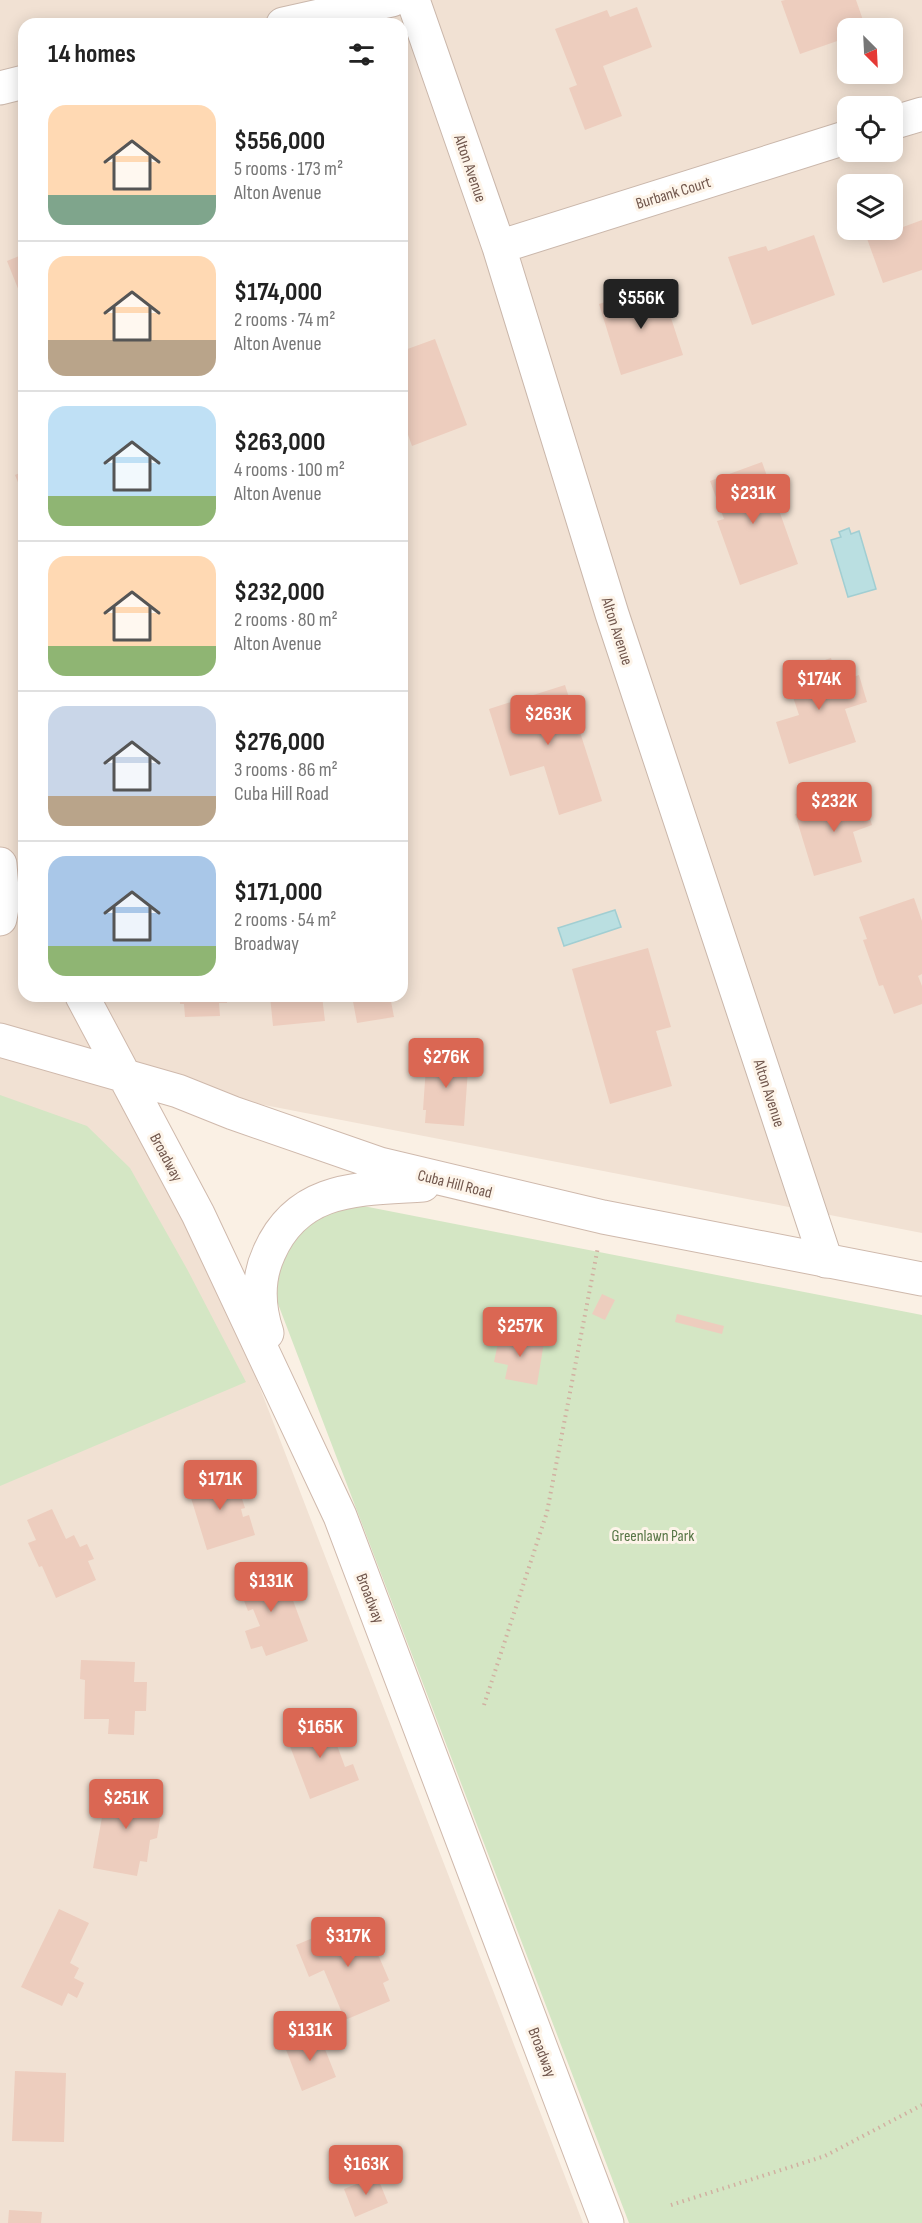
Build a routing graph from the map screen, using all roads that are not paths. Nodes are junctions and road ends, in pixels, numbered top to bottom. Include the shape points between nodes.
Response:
1 (392, 0) edge
2 (413, 0) edge
3 (310, 18) edge
4 (18, 84) edge
5 (0, 88) edge
6 (922, 114) edge
7 (903, 120) edge
8 (837, 140) edge
9 (499, 247) junction
10 (0, 847) edge
11 (0, 864) edge
12 (18, 880) edge
13 (0, 919) edge
14 (85, 1002) edge
15 (0, 1040) edge
16 (126, 1077) junction
17 (454, 1184) junction
18 (826, 1261) junction
19 (922, 1279) edge
20 (285, 1396) junction
21 (607, 2223) edge

1 - 3 main road
2 - 9 main road, Alton Avenue
4 - 5 main road
6 - 7 main road
8 - 9 main road, Burbank Court
9 - 18 main road, Alton Avenue via 612,614
10 - 12 main road
11 - 13 main road
14 - 16 main road, Broadway
15 - 16 main road, Cuba Hill Road
16 - 17 main road, Cuba Hill Road via 178,1091 380,1164
16 - 20 main road, Broadway via 198,1214
17 - 18 main road, Cuba Hill Road
17 - 20 main road via 346,1191 293,1215 278,1233 260,1277 260,1296 265,1329
18 - 19 main road, Cuba Hill Road
20 - 21 main road, Broadway via 340,1516

